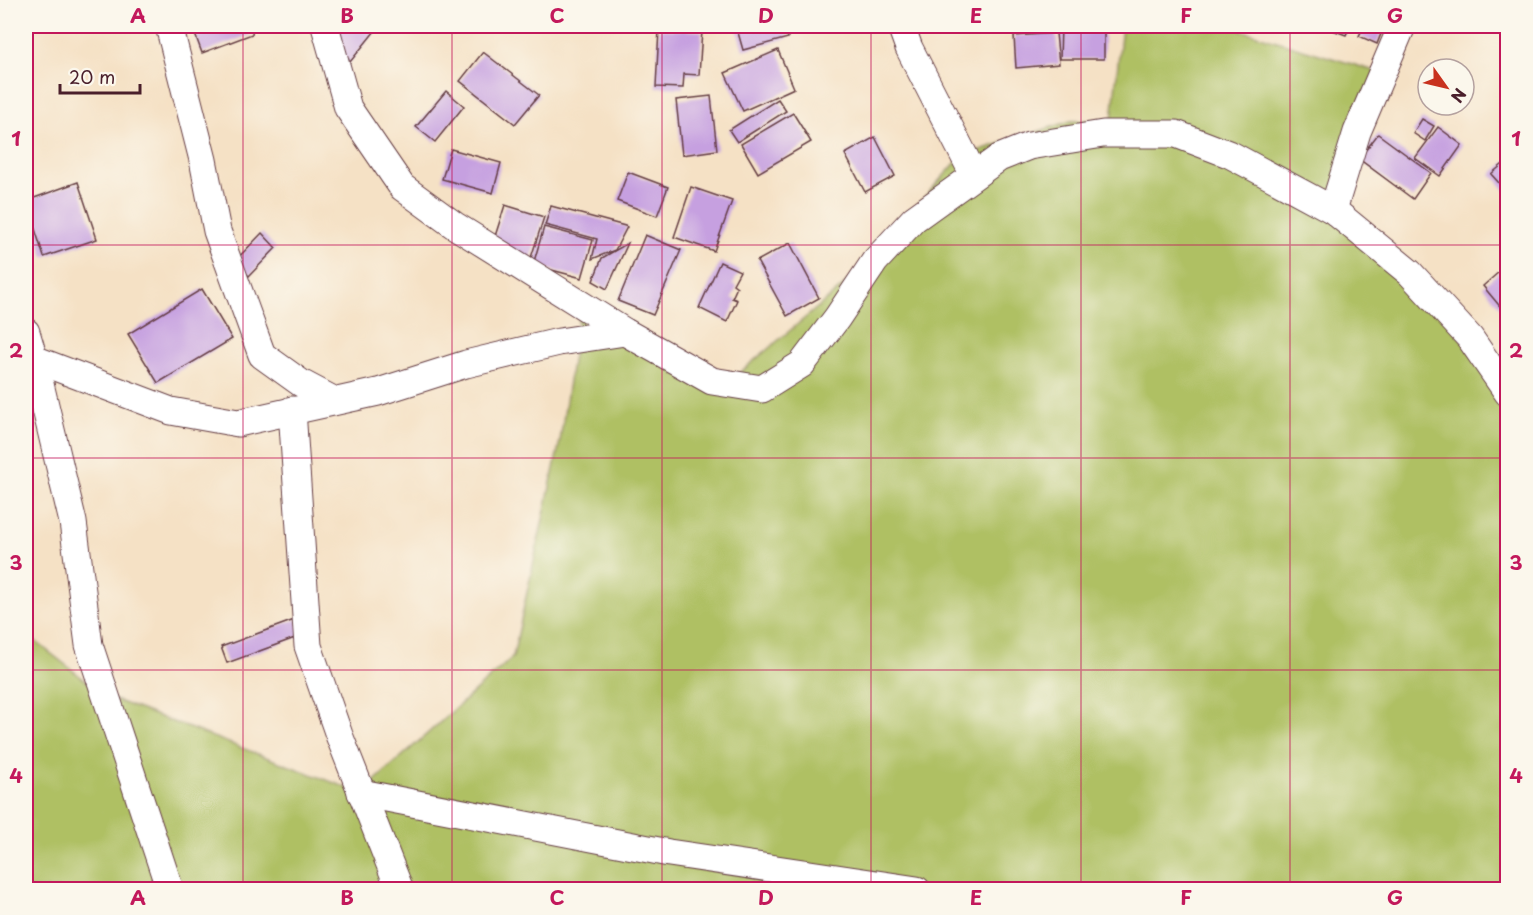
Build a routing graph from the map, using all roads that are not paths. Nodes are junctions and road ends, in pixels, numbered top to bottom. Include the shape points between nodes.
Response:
1 (169, 26) edge
2 (325, 26) edge
3 (901, 26) edge
4 (1402, 26) edge
5 (975, 175) junction
6 (1333, 210) junction
7 (26, 332) edge
8 (625, 332) junction
9 (30, 361) edge
10 (1508, 393) edge
11 (335, 401) junction
12 (292, 410) junction
13 (361, 793) junction
14 (170, 890) edge
15 (399, 890) edge
16 (917, 890) edge

1 - 11 street via 217,231 262,355
2 - 8 street via 348,108 402,187 454,225
3 - 5 street
4 - 6 street via 1357,132
5 - 6 street via 999,158 1029,146 1103,134 1176,134 1231,155
5 - 8 street via 914,219 875,261 802,364 762,389 712,381
6 - 10 street via 1410,273 1470,338
7 - 9 street
8 - 11 street via 559,342 466,364 378,392
9 - 12 street via 171,411 238,423
9 - 14 street via 73,522 89,645
11 - 12 street
12 - 13 street via 308,646
13 - 15 street
13 - 16 street via 669,853

